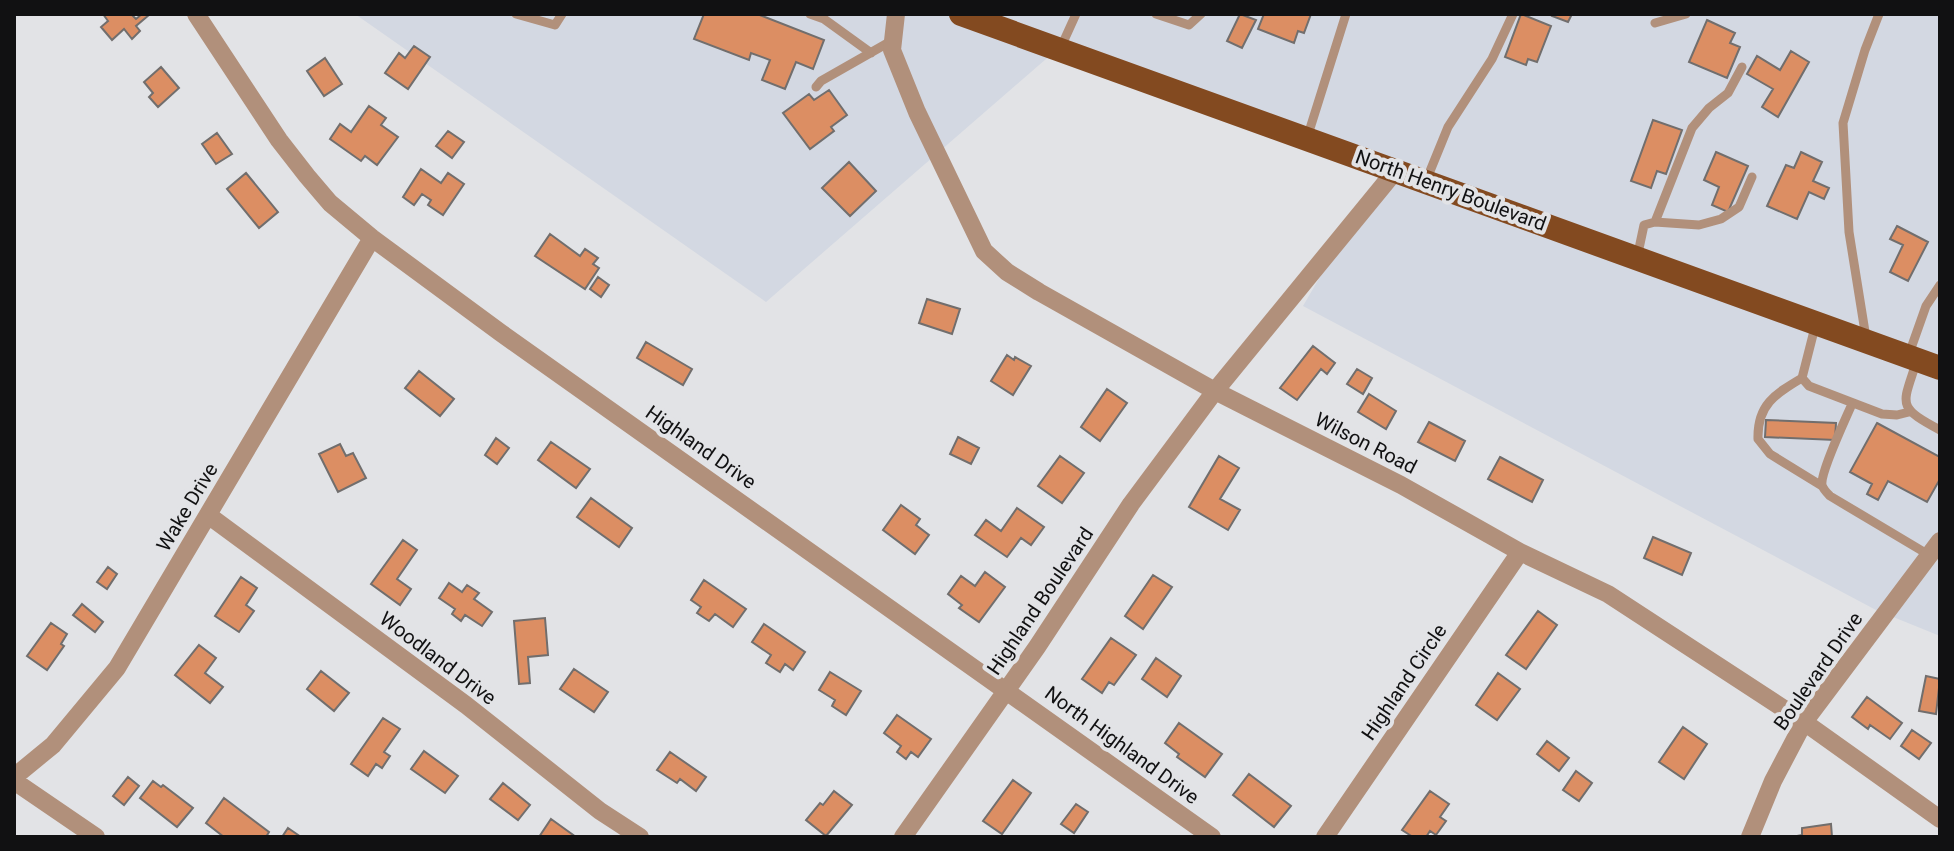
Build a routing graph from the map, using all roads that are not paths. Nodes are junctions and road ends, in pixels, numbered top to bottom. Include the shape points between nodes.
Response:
1 (196, 14) edge
2 (516, 14) edge
3 (562, 14) edge
4 (810, 14) edge
5 (896, 14) edge
6 (961, 14) edge
7 (1076, 14) edge
8 (1156, 14) edge
9 (1201, 14) edge
10 (1346, 14) edge
11 (1513, 14) edge
12 (1686, 14) edge
13 (1879, 14) edge
14 (1655, 23) dead end
15 (893, 40) junction
16 (1060, 50) junction
17 (871, 53) junction
18 (1742, 67) dead end
19 (816, 87) dead end
20 (1307, 138) junction
21 (1396, 170) junction
22 (1752, 177) dead end
23 (1426, 181) junction
24 (1655, 222) junction
25 (372, 238) junction
26 (1637, 258) junction
27 (1940, 285) edge
28 (1816, 323) junction
29 (1867, 342) junction
30 (1922, 362) edge
31 (1802, 378) junction
32 (1215, 391) junction
33 (1852, 404) junction
34 (1909, 412) junction
35 (1940, 430) edge
36 (1822, 486) junction
37 (208, 515) junction
38 (1935, 548) edge
39 (1520, 552) junction
40 (1007, 689) junction
41 (1804, 722) junction
42 (14, 779) edge
43 (1940, 819) edge
44 (96, 837) edge
45 (640, 837) edge
46 (903, 837) edge
47 (1212, 837) edge
48 (1325, 837) edge
49 (1750, 837) edge

1 - 25 street via 307,176
2 - 3 lane via 555,25
4 - 17 lane
5 - 15 street, Wilson Road
6 - 16 main road, North Henry Boulevard
7 - 16 lane
8 - 9 lane via 1189,25
10 - 20 lane
11 - 23 lane via 1492,59 1448,127
12 - 14 lane
13 - 29 lane via 1843,123 1849,232
15 - 17 lane
15 - 32 street, Wilson Road via 892,50 917,112 984,251 1039,292
16 - 20 main road, North Henry Boulevard
17 - 19 lane
18 - 24 lane via 1728,93 1692,128
20 - 21 main road, North Henry Boulevard
21 - 23 main road, North Henry Boulevard
21 - 32 street, Highland Boulevard
22 - 24 lane via 1739,207 1721,219 1699,225
23 - 26 main road, North Henry Boulevard
24 - 26 lane via 1644,225
25 - 37 street, Wake Drive
25 - 40 street, Highland Drive
26 - 28 main road, North Henry Boulevard
27 - 30 lane via 1926,306
28 - 29 main road, North Henry Boulevard
28 - 31 lane
29 - 30 main road, North Henry Boulevard
30 - 34 lane via 1905,399
31 - 33 lane via 1813,389
31 - 36 lane via 1765,407 1758,439 1770,454
32 - 39 street, Wilson Road
32 - 40 street, Highland Boulevard via 1131,504
33 - 34 lane via 1890,416
33 - 36 lane
34 - 35 lane
36 - 38 lane via 1830,496
37 - 42 street, Wake Drive via 117,668 53,745
37 - 45 street, Woodland Drive
38 - 41 street, Boulevard Drive
39 - 41 street, Wilson Road via 1608,594
39 - 48 street, Highland Circle
40 - 46 street, Highland Boulevard
40 - 47 street, North Highland Drive
41 - 43 street, Wilson Road
41 - 49 street, Boulevard Drive
42 - 44 street

